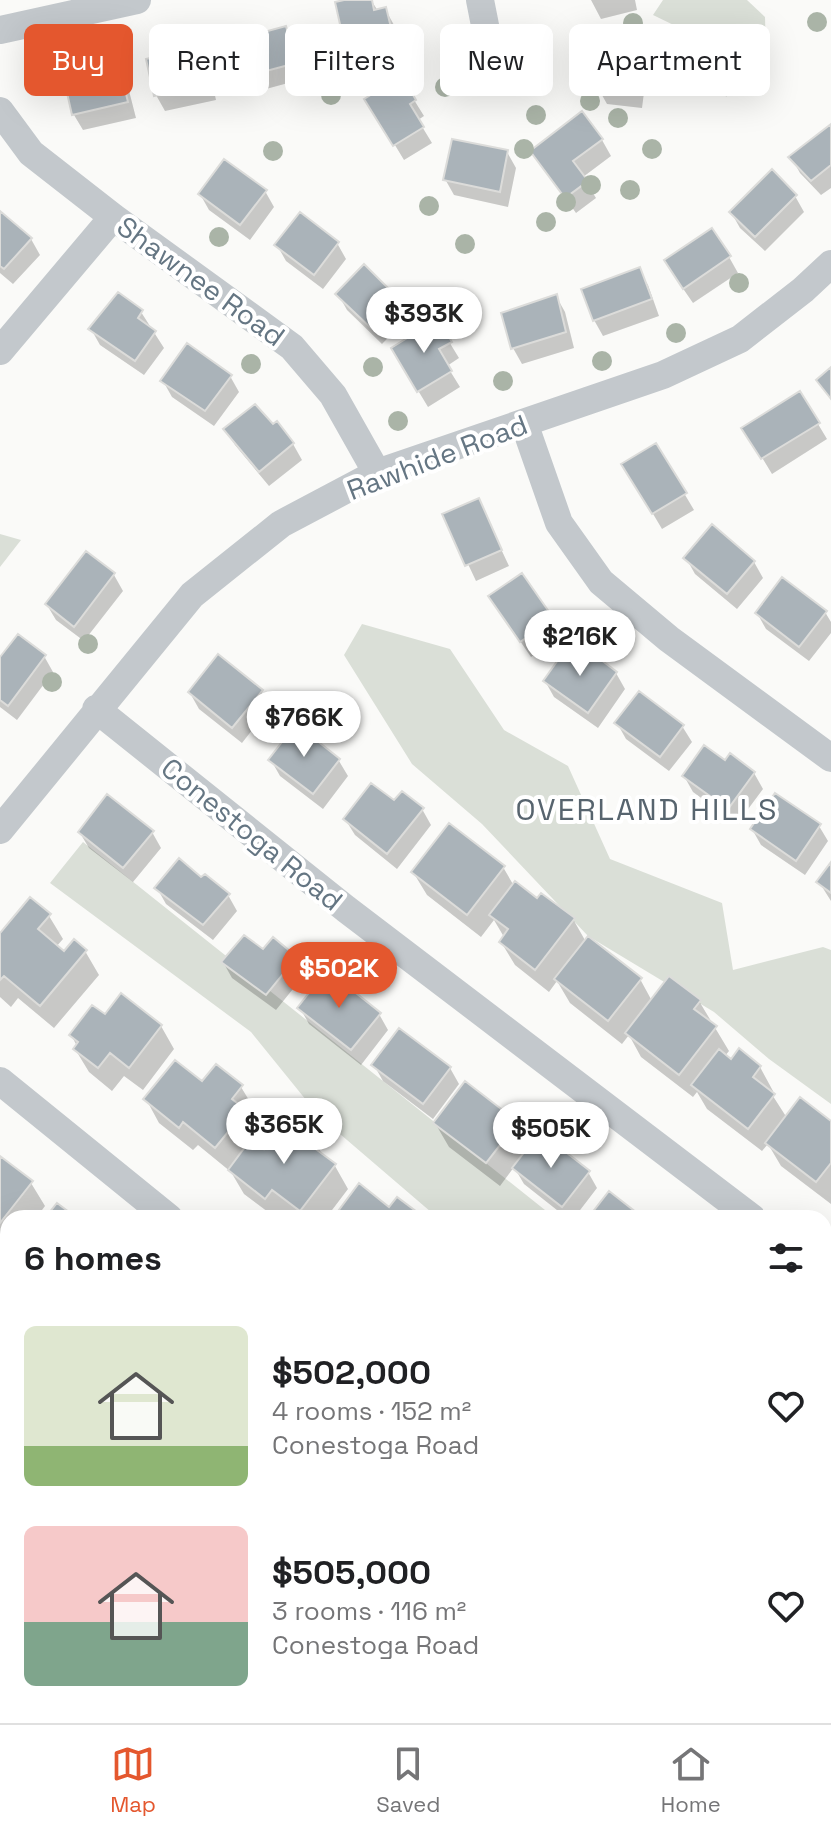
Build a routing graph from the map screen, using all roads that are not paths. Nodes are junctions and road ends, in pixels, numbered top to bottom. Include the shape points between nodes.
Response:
1 (137, 0) edge
2 (480, 0) edge
3 (485, 24) edge
4 (0, 30) edge
5 (0, 111) edge
6 (113, 217) junction
7 (831, 264) edge
8 (0, 351) edge
9 (524, 423) junction
10 (377, 473) junction
11 (96, 709) junction
12 (831, 758) edge
13 (0, 830) edge
14 (0, 1081) edge
15 (159, 1210) edge
16 (741, 1210) edge

1 - 4 street
2 - 3 street
5 - 6 street, Shawnee Road via 31,153
6 - 8 street
6 - 10 street, Shawnee Road via 292,347 333,395
7 - 9 street, Rawhide Road via 740,339 663,375
9 - 10 street, Rawhide Road
9 - 12 street via 559,523 601,582
10 - 11 street, Rawhide Road via 281,524 192,595
11 - 13 street, Rawhide Road
11 - 16 street, Conestoga Road via 346,909
14 - 15 street

